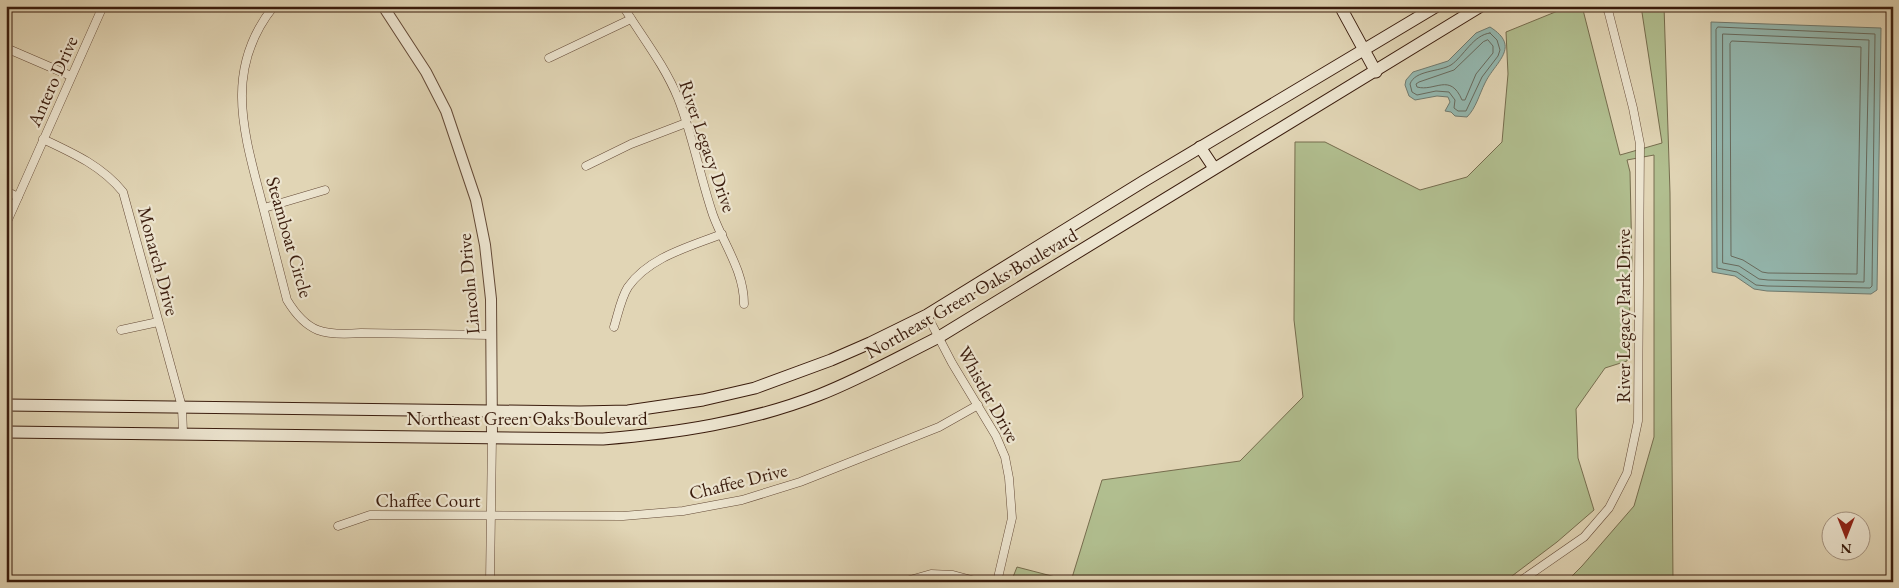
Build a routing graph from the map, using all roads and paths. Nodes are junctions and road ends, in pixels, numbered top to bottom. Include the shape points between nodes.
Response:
1 (103, 6) edge
2 (274, 6) edge
3 (623, 6) edge
4 (1340, 6) edge
5 (1437, 6) edge
6 (1481, 6) edge
7 (1607, 6) edge
8 (387, 8) edge
9 (631, 19) junction
10 (6, 48) edge
11 (1364, 51) junction
12 (549, 58) dead end
13 (1376, 72) junction
14 (71, 76) junction
15 (686, 123) junction
16 (44, 138) junction
17 (1200, 147) junction
18 (586, 166) dead end
19 (1214, 168) junction
20 (324, 190) dead end
21 (6, 191) edge
22 (18, 196) junction
23 (264, 208) junction
24 (6, 224) edge
25 (722, 234) junction
26 (744, 304) dead end
27 (927, 315) junction
28 (158, 322) junction
29 (614, 327) dead end
30 (121, 330) dead end
31 (491, 334) junction
32 (939, 336) junction
33 (6, 405) edge
34 (978, 405) junction
35 (182, 407) junction
36 (492, 412) junction
37 (6, 432) edge
38 (183, 433) junction
39 (492, 436) junction
40 (490, 516) junction
41 (338, 526) dead end
42 (1523, 581) edge
43 (490, 582) edge
44 (903, 582) edge
45 (978, 582) edge
46 (997, 582) edge

1 - 14 street, Antero Drive
2 - 23 street, Steamboat Circle via 253,39 241,93 245,137
3 - 9 street, River Legacy Drive
4 - 11 main road
5 - 11 main road, Northeast Green Oaks Boulevard
6 - 13 main road, Northeast Green Oaks Boulevard
7 - 42 street, River Legacy Park Drive via 1640,144 1638,421 1627,473 1609,508 1584,537
8 - 31 street, Lincoln Drive via 426,72 460,148 476,200 485,245
9 - 12 street
9 - 15 street, River Legacy Drive via 662,65
10 - 14 street
11 - 13 main road
11 - 17 main road, Northeast Green Oaks Boulevard
13 - 19 main road, Northeast Green Oaks Boulevard
14 - 16 street, Antero Drive
15 - 18 street
15 - 25 street, River Legacy Drive
16 - 22 street, Antero Drive
16 - 28 street, Monarch Drive via 97,167 123,192
17 - 19 main road
17 - 27 main road, Northeast Green Oaks Boulevard
19 - 32 main road, Northeast Green Oaks Boulevard
20 - 23 street
21 - 22 street
22 - 24 street, Antero Drive
23 - 31 street, Steamboat Circle via 287,300 297,316 310,327 341,334
25 - 26 street, River Legacy Drive via 739,272
25 - 29 street via 669,255 642,272 628,288
27 - 32 street, Whistler Drive
27 - 36 main road, Northeast Green Oaks Boulevard via 822,364 755,388 703,400 628,410
28 - 30 street
28 - 35 street, Monarch Drive
31 - 36 street, Lincoln Drive
32 - 34 street, Whistler Drive
32 - 39 main road, Northeast Green Oaks Boulevard via 863,376 818,395 705,427 659,435 603,439
33 - 35 main road, Northeast Green Oaks Boulevard
34 - 40 street, Chaffee Drive via 901,443 800,482 742,500 683,511 623,516
34 - 46 street, Whistler Drive via 996,436 1009,478 1012,518
35 - 36 main road, Northeast Green Oaks Boulevard
35 - 38 street, Monarch Drive
36 - 39 street, Lincoln Drive
37 - 38 main road, Northeast Green Oaks Boulevard
38 - 39 main road, Northeast Green Oaks Boulevard
39 - 40 street, Lincoln Drive
40 - 41 street, Chaffee Court via 370,514
40 - 43 street, Lincoln Drive
44 - 45 street via 931,574 953,575

